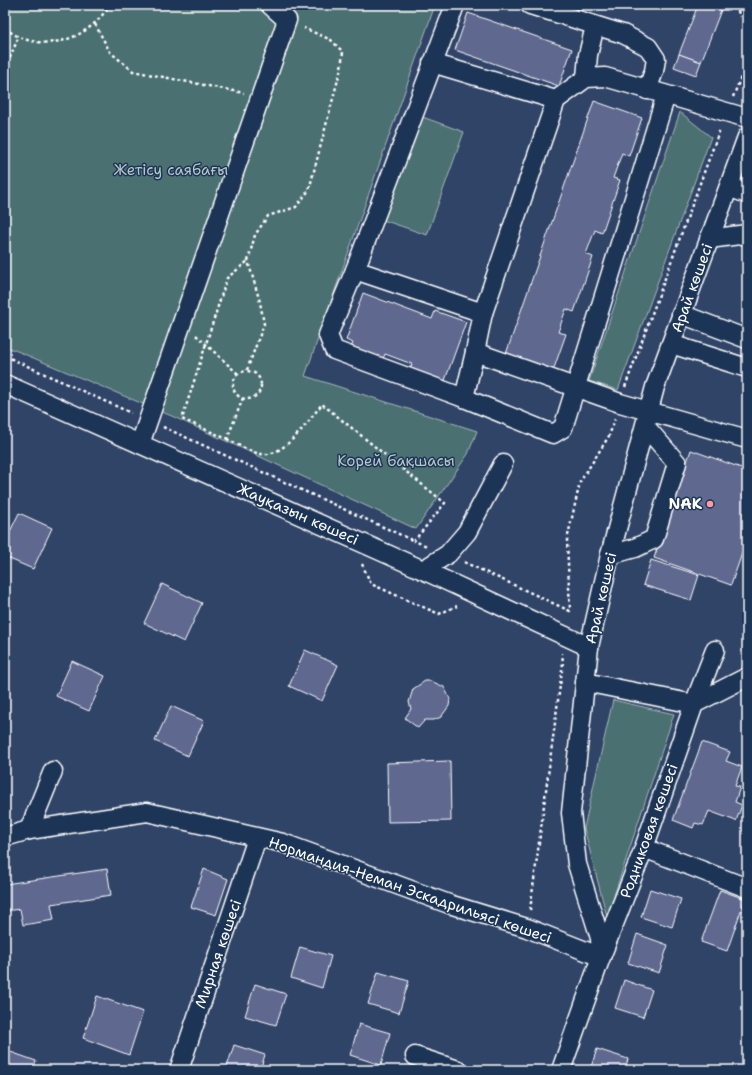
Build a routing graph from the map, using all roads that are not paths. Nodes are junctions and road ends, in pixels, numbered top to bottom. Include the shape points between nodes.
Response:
1 (270, 5) edge
2 (455, 5) edge
3 (530, 5) edge
4 (595, 26) junction
5 (432, 63) junction
6 (586, 78) junction
7 (648, 90) junction
8 (666, 95) junction
9 (556, 100) junction
10 (747, 118) edge
11 (747, 137) edge
12 (729, 187) junction
13 (747, 194) edge
14 (747, 234) edge
15 (709, 240) junction
16 (355, 270) junction
17 (482, 312) junction
18 (681, 314) junction
19 (747, 339) edge
20 (671, 344) junction
21 (475, 352) junction
22 (747, 368) edge
23 (5, 384) edge
24 (576, 389) junction
25 (464, 398) junction
26 (646, 418) junction
27 (747, 439) edge
28 (140, 444) junction
29 (503, 464) dead end
30 (610, 555) junction
31 (423, 570) junction
32 (589, 647) junction
33 (715, 650) dead end
34 (747, 677) edge
35 (585, 682) junction
36 (694, 704) junction
37 (53, 771) dead end
38 (29, 830) junction
39 (5, 837) edge
40 (257, 838) junction
41 (644, 848) junction
42 (747, 888) edge
43 (601, 957) junction
44 (415, 1056) dead end
45 (179, 1070) edge
46 (458, 1070) edge
47 (561, 1070) edge

1 - 28 street via 287,20
2 - 5 street
3 - 4 street
4 - 6 street
4 - 7 street via 623,34 648,47 656,59
5 - 9 street
5 - 16 street
6 - 7 street via 605,78
6 - 9 street
7 - 8 street
8 - 10 street
8 - 24 street
9 - 17 street
11 - 12 street, Арай көшесі
12 - 13 street
12 - 15 street, Арай көшесі
14 - 15 street
15 - 18 street, Арай көшесі
16 - 17 street
16 - 25 street via 328,335 334,350
17 - 21 street
18 - 19 street
18 - 20 street, Арай көшесі
20 - 22 street
20 - 26 street, Арай көшесі
21 - 24 street
21 - 25 street
23 - 28 street, Жауқазын көшесі
24 - 25 street via 563,428 553,434
24 - 26 street via 620,403
26 - 27 street
26 - 30 street, Арай көшесі
26 - 30 street via 677,463 654,539
28 - 31 street, Жауқазын көшесі
29 - 31 street via 467,532 448,554
30 - 32 street, Арай көшесі
31 - 32 street, Жауқазын көшесі
32 - 35 street, Арай көшесі
33 - 36 street, Родниковая көшесі
34 - 36 street
35 - 36 street
35 - 43 street, Арай көшесі via 571,813 577,864 600,938
36 - 41 street, Родниковая көшесі
37 - 38 street
38 - 39 street, Нормандия-Неман Эскадрильясі көшесі
38 - 40 street, Нормандия-Неман Эскадрильясі көшесі via 147,812
40 - 43 street, Нормандия-Неман Эскадрильясі көшесі via 283,843 449,904 527,928
40 - 45 street, Мирная көшесі
41 - 42 street
41 - 43 street, Родниковая көшесі
43 - 47 street, Арай көшесі
44 - 46 street

